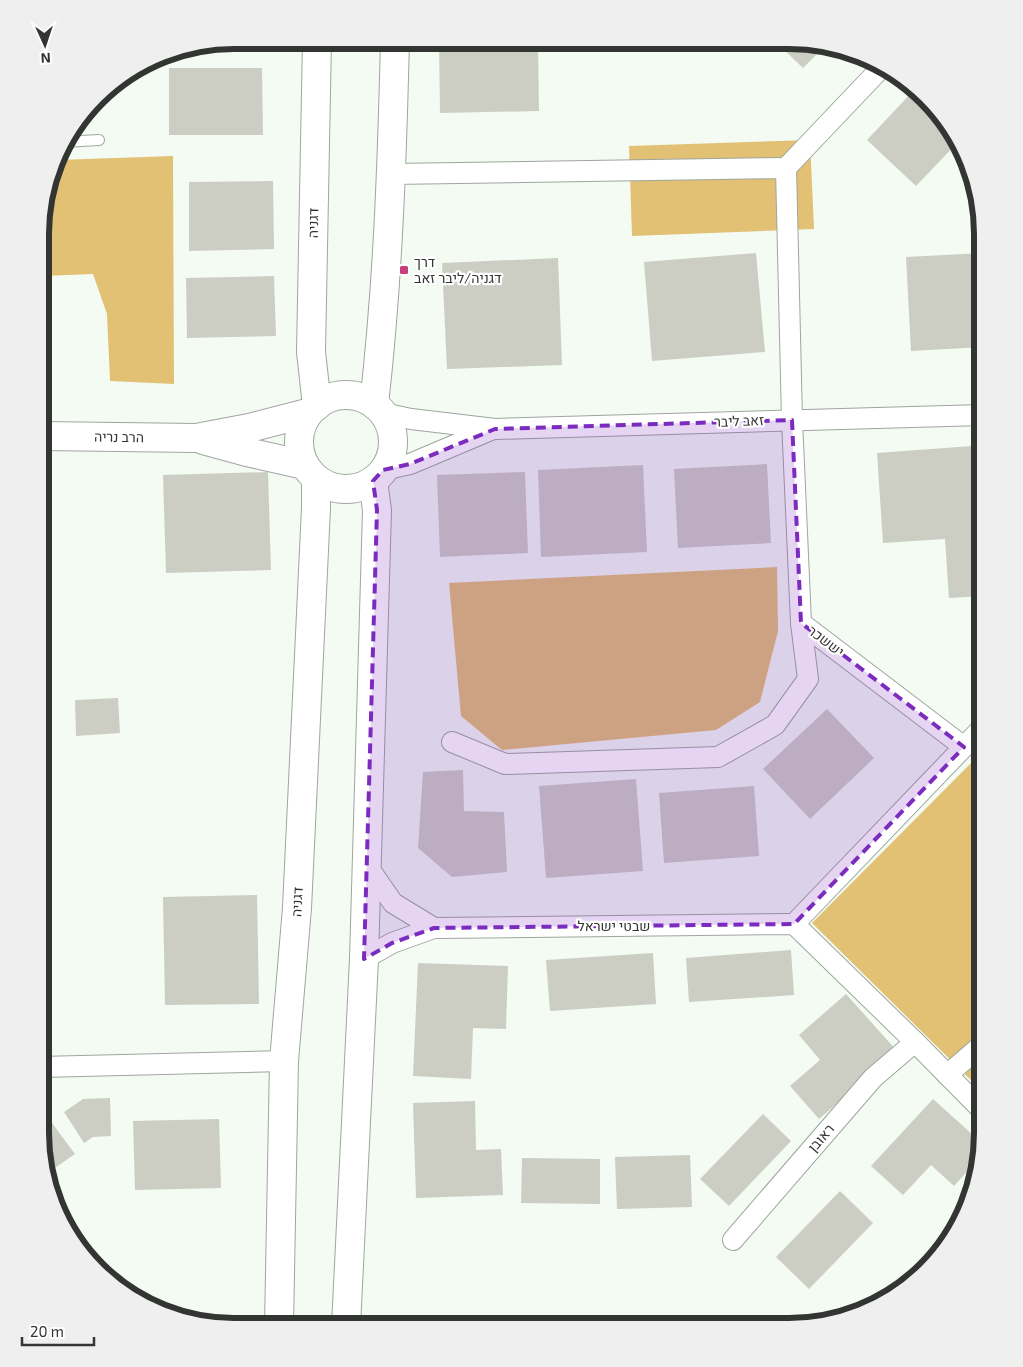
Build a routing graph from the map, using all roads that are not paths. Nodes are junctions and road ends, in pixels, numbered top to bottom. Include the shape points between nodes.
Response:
1 (317, 49) edge
2 (395, 49) edge
3 (878, 72) edge
4 (99, 140) dead end
5 (74, 141) edge
6 (786, 168) junction
7 (392, 174) junction
8 (379, 408) junction
9 (312, 409) junction
10 (974, 415) edge
11 (792, 420) junction
12 (495, 429) junction
13 (49, 436) edge
14 (196, 438) junction
15 (310, 472) junction
16 (378, 475) junction
17 (801, 622) junction
18 (974, 736) edge
19 (452, 742) dead end
20 (964, 747) junction
21 (366, 864) junction
22 (794, 924) junction
23 (434, 928) junction
24 (364, 960) junction
25 (915, 1042) junction
26 (974, 1052) edge
27 (284, 1061) junction
28 (49, 1068) edge
29 (947, 1075) junction
30 (974, 1102) edge
31 (733, 1240) dead end
32 (279, 1318) edge
33 (346, 1318) edge

1 - 9 street, דגניה
2 - 7 street
3 - 6 street
4 - 5 lane
6 - 7 street
6 - 11 street, יששכר
7 - 8 street
8 - 9 street via 360,396 344,394 328,398
8 - 12 street, זאב ליבר via 411,419
8 - 16 street via 390,426 393,439 390,456
9 - 14 street, הרב נריה via 248,428
9 - 15 street via 298,437 299,452
10 - 11 street, זאב ליבר
11 - 12 street, זאב ליבר
11 - 17 street, יששכר
12 - 16 street, זאב ליבר
13 - 14 street, הרב נריה
14 - 15 street, הרב נריה
15 - 16 street via 326,484 341,488 356,487
15 - 27 street, דגניה via 316,508 297,908
16 - 21 street
17 - 19 street via 808,679 775,725 718,757 505,764
17 - 20 street, יששכר
18 - 20 street
20 - 22 street
21 - 23 street via 393,903
21 - 24 street
22 - 23 street, שבטי ישראל
22 - 25 street
23 - 24 street, שבטי ישראל via 392,943
24 - 33 street
25 - 29 street
25 - 31 street, ראובן via 873,1078
26 - 29 street
27 - 28 street
27 - 32 street, דגניה
29 - 30 street

